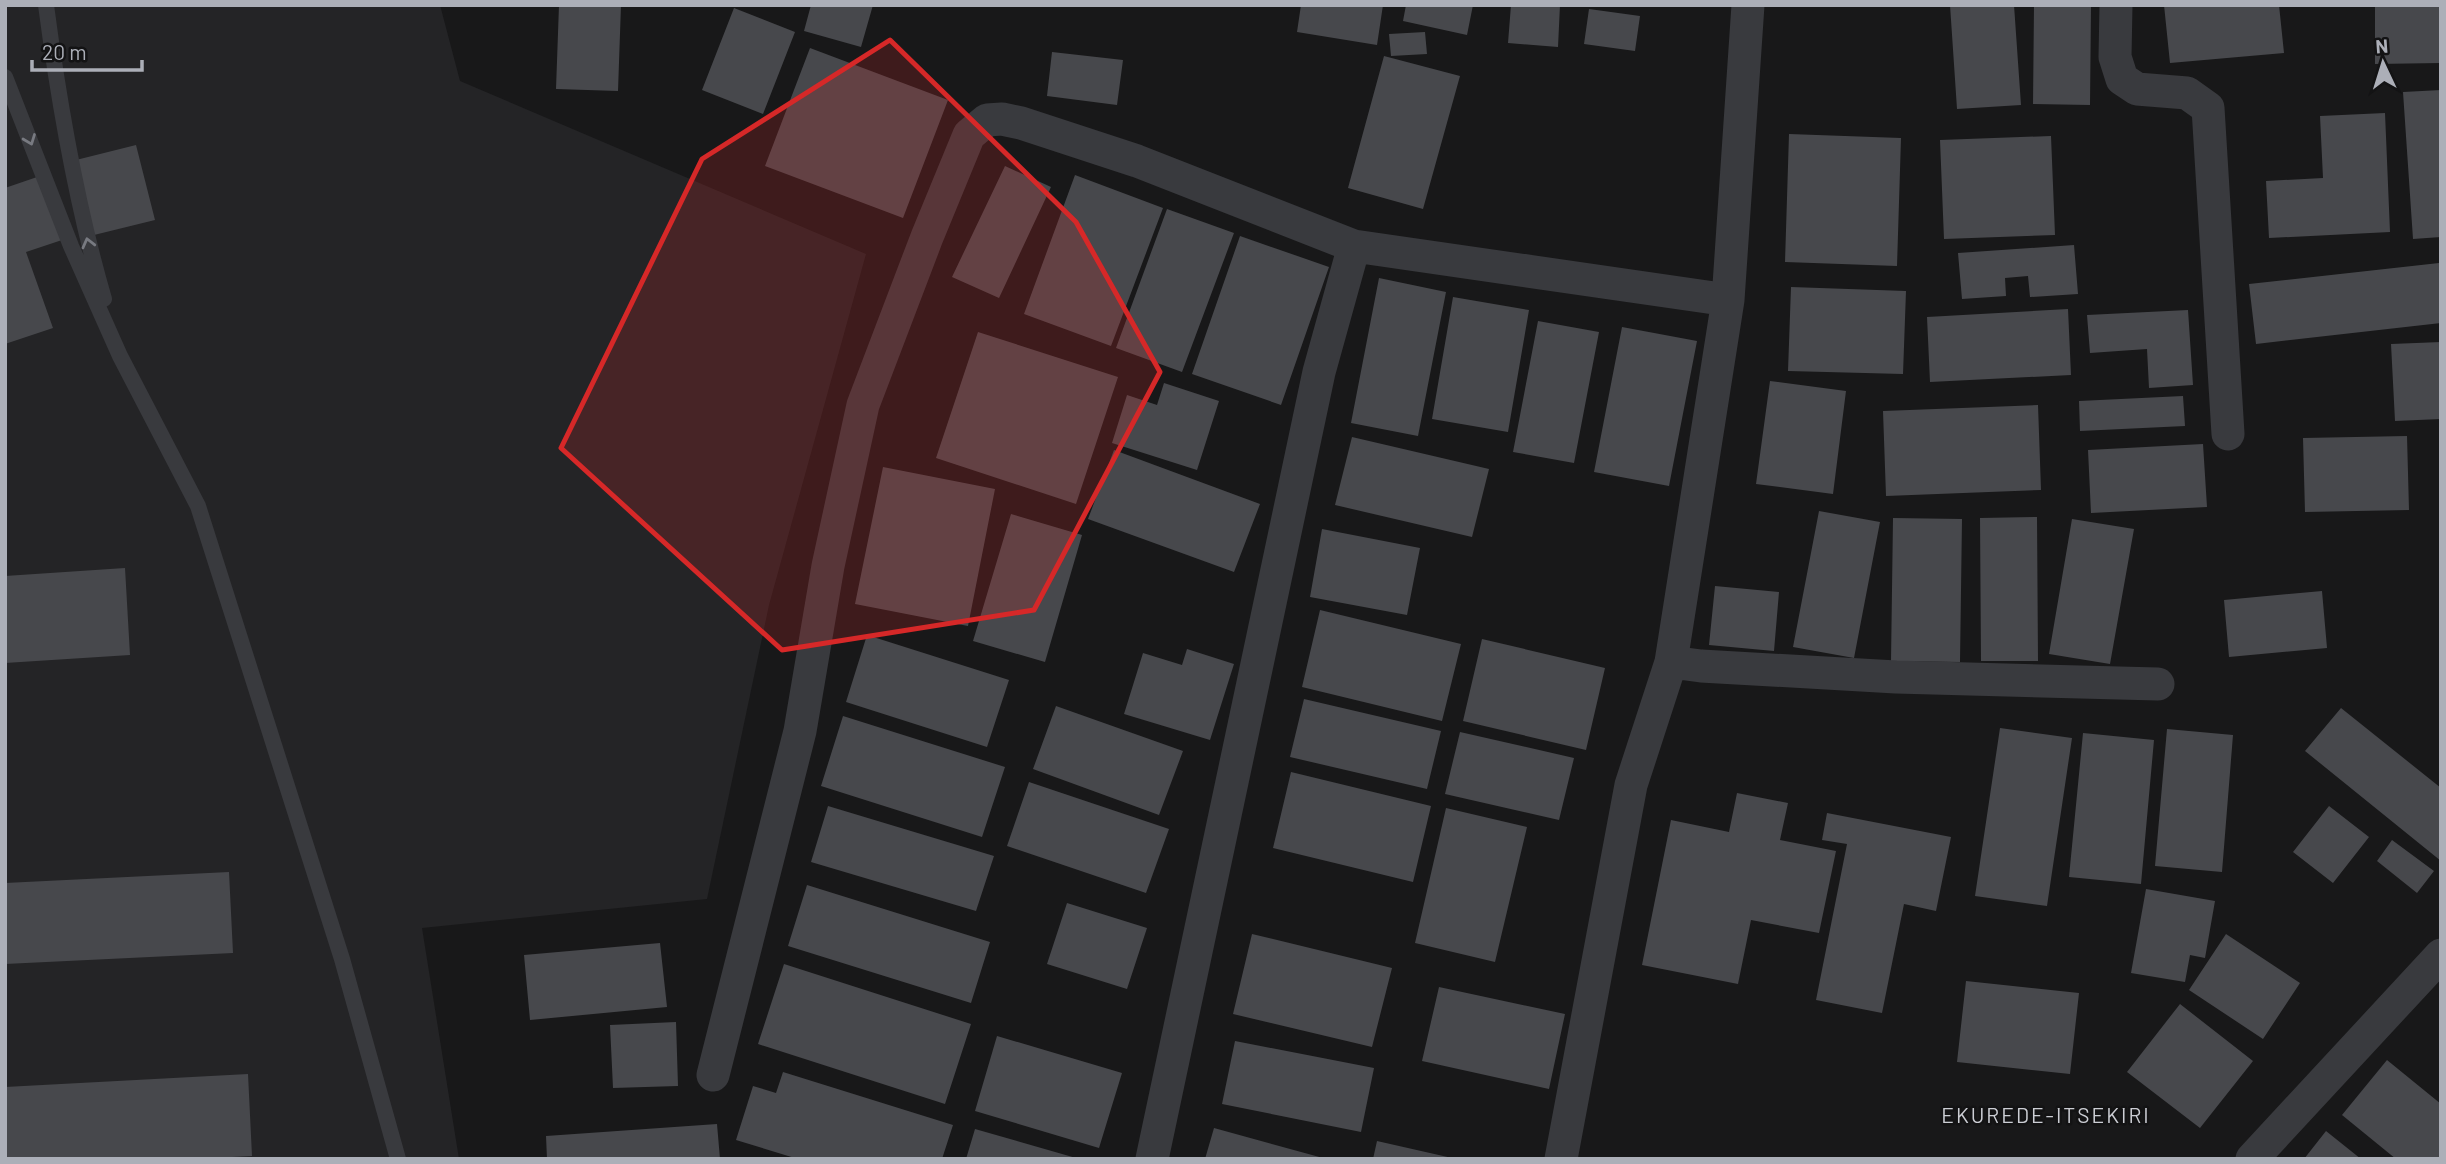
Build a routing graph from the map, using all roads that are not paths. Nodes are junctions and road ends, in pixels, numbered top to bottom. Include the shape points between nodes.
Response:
1 (46, 5) edge
2 (1748, 5) edge
3 (2116, 5) edge
4 (5, 77) edge
5 (1354, 247) junction
6 (1728, 300) junction
7 (120, 355) junction
8 (2228, 434) dead end
9 (1671, 662) junction
10 (2158, 684) dead end
11 (2441, 954) edge
12 (713, 1074) dead end
13 (398, 1159) edge
14 (1153, 1159) edge
15 (1561, 1159) edge
16 (2252, 1159) edge

7 -> 1 lane via 87,241
2 - 6 street
3 - 8 street via 2115,57 2122,79 2137,89 2187,93 2208,108
4 -> 7 lane via 71,246
5 - 6 street
5 - 12 street via 1137,161 1021,123 987,120 969,135 863,405 828,566 800,731
5 - 14 street via 1319,372
6 - 9 street
7 - 13 lane via 198,506 342,959
9 - 10 street via 1896,677
9 - 15 street via 1631,785
11 - 16 street

